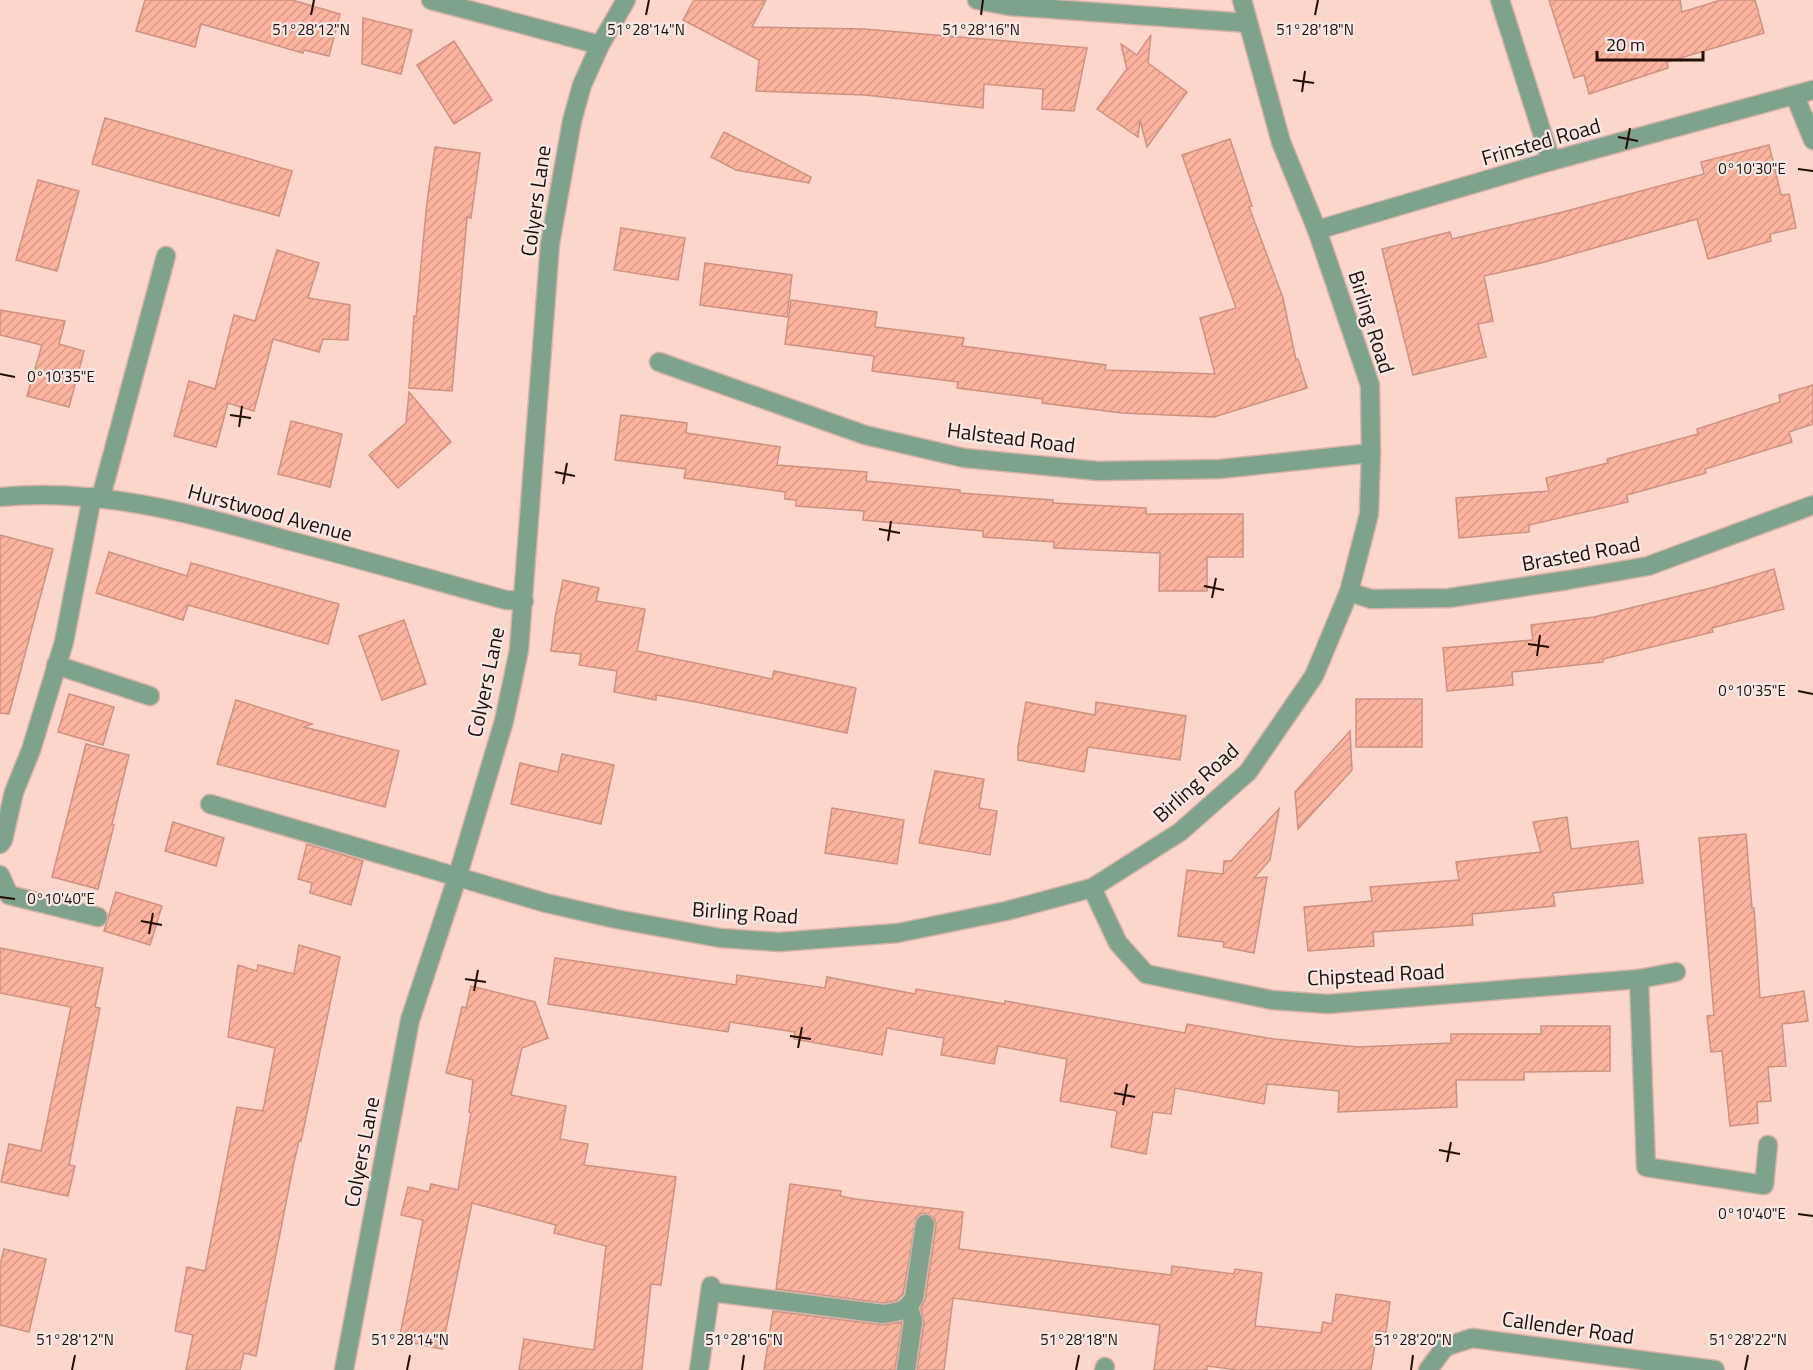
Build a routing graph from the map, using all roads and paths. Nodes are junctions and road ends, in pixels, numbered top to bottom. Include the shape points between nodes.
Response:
1 (431, 0) edge
2 (626, 0) edge
3 (977, 0) edge
4 (1242, 0) edge
5 (1500, 0) edge
6 (1248, 24) junction
7 (600, 45) junction
8 (1813, 90) edge
9 (1795, 96) junction
10 (1813, 140) edge
11 (1551, 161) junction
12 (1317, 230) junction
13 (166, 256) dead end
14 (658, 362) dead end
15 (1371, 453) junction
16 (0, 497) edge
17 (96, 497) junction
18 (1813, 505) edge
19 (1349, 592) junction
20 (524, 601) junction
21 (56, 665) junction
22 (150, 696) dead end
23 (210, 804) dead end
24 (0, 844) edge
25 (0, 875) edge
26 (457, 878) junction
27 (1092, 888) junction
28 (98, 916) dead end
29 (1676, 972) dead end
30 (1639, 980) junction
31 (1768, 1145) dead end
32 (925, 1224) dead end
33 (909, 1308) junction
34 (344, 1370) edge
35 (699, 1370) edge
36 (906, 1370) edge
37 (1428, 1370) edge
38 (1715, 1370) edge

1 - 7 street
2 - 7 street, Colyers Lane
3 - 6 street via 1009,6
4 - 6 street, Birling Road
5 - 11 street
6 - 12 street, Birling Road via 1281,142
7 - 20 street, Colyers Lane via 582,85 572,121 550,244
8 - 9 street, Frinsted Road
9 - 10 street
9 - 11 street, Frinsted Road
11 - 12 street, Frinsted Road
12 - 15 street, Birling Road via 1370,386
13 - 17 street
14 - 15 street, Halstead Road via 865,435 964,458 1098,471 1220,469
15 - 19 street, Birling Road via 1370,514
16 - 17 street, Hurstwood Avenue
17 - 20 street, Hurstwood Avenue via 200,516 506,600
17 - 21 street
18 - 19 street, Brasted Road via 1648,566 1449,598 1371,598
19 - 27 street, Birling Road via 1314,676 1248,772 1180,832
20 - 26 street, Colyers Lane via 519,650 504,721
21 - 22 street
21 - 24 street
23 - 26 street, Birling Road
25 - 28 street via 9,895
26 - 27 street, Birling Road via 616,919 720,938 779,942 898,933
26 - 34 street, Colyers Lane via 410,1020
27 - 30 street, Chipstead Road via 1118,943 1146,974 1272,1000 1328,1004
29 - 30 street, Chipstead Road
30 - 31 street via 1646,1167 1764,1185
32 - 33 street via 914,1298
33 - 35 street via 884,1314 711,1289
33 - 36 street via 914,1321
37 - 38 street, Callender Road via 1445,1347 1472,1338

